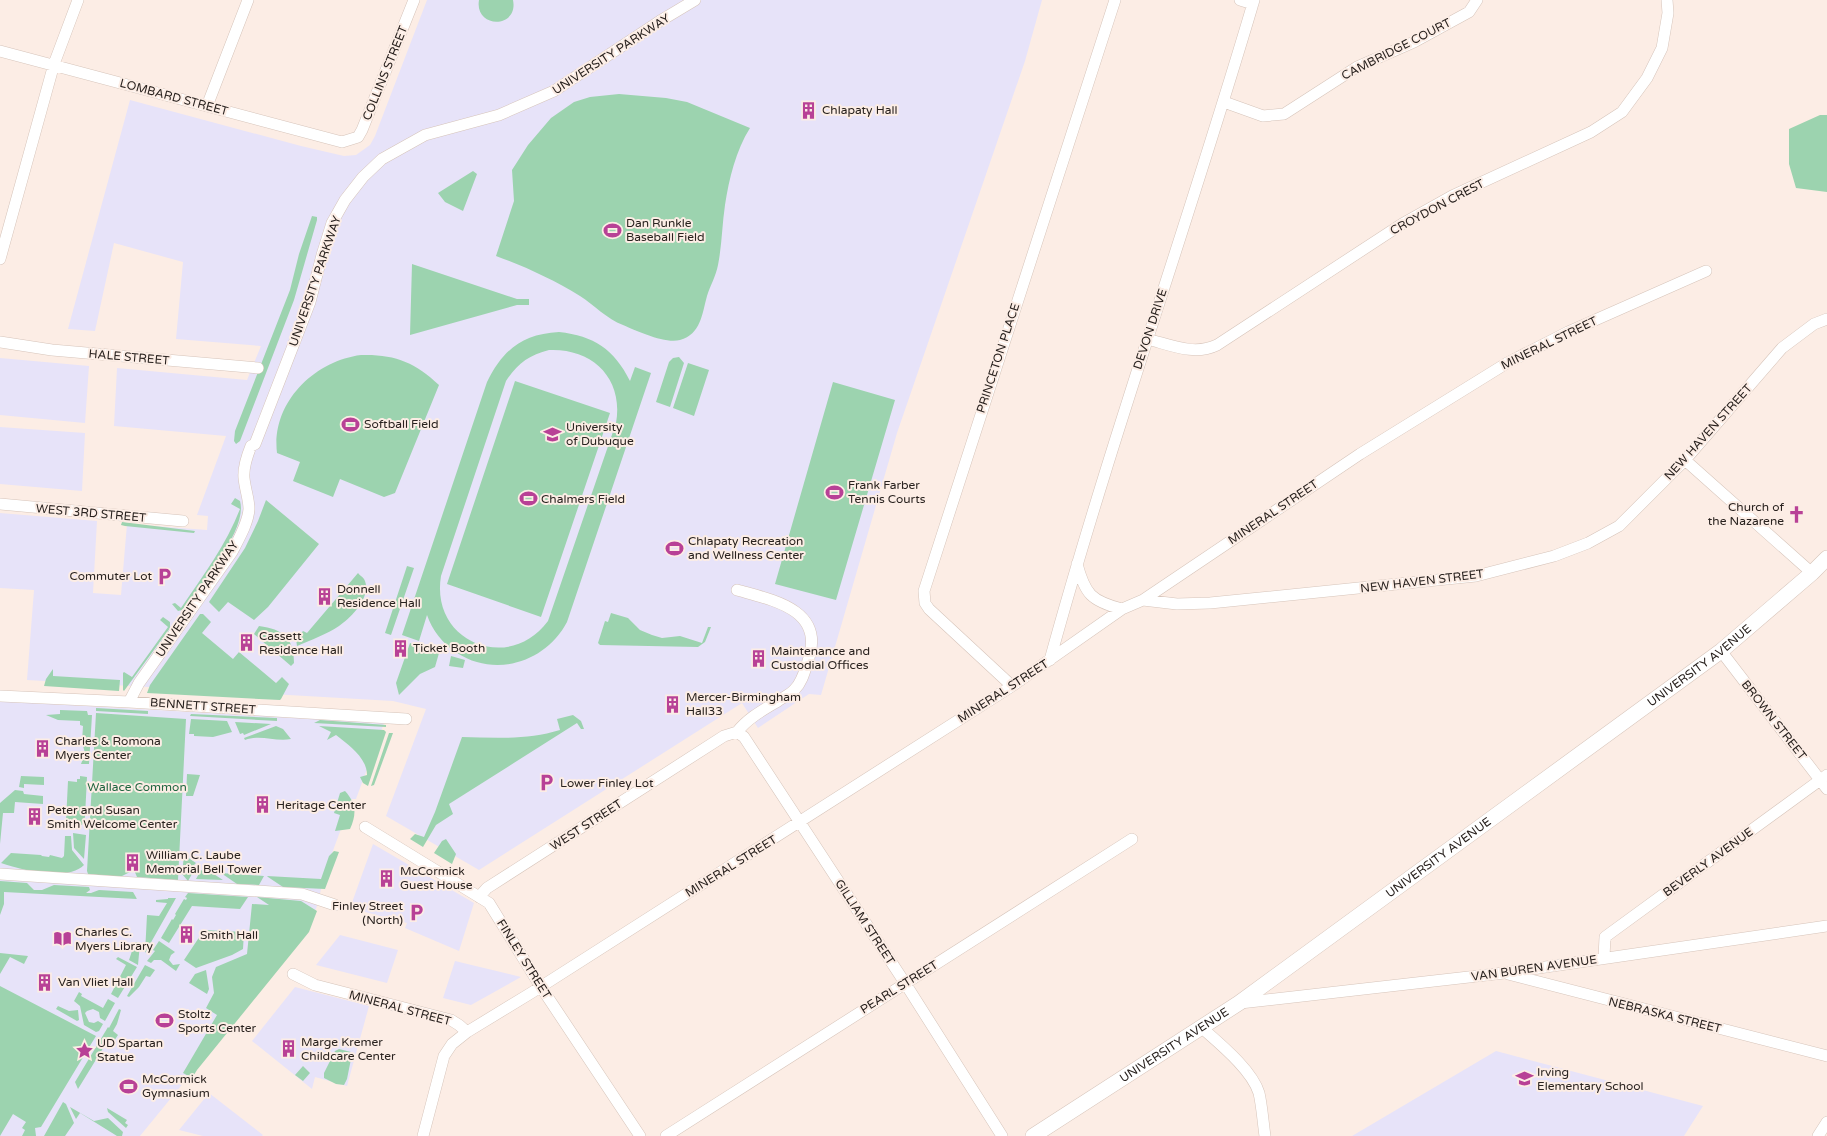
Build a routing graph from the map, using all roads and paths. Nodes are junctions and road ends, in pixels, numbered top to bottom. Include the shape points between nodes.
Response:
1 (78, 0) edge
2 (248, 0) edge
3 (414, 0) edge
4 (695, 0) edge
5 (1115, 0) edge
6 (1240, 0) edge
7 (1477, 0) edge
8 (1667, 0) edge
9 (1254, 2) edge
10 (0, 51) edge
11 (54, 64) junction
12 (1224, 102) junction
13 (207, 106) junction
14 (349, 140) joint
15 (0, 259) edge
16 (1706, 271) dead end
17 (1827, 319) edge
18 (1147, 339) junction
19 (0, 342) edge
20 (258, 368) dead end
21 (1685, 460) junction
22 (0, 504) edge
23 (183, 521) dead end
24 (1827, 558) edge
25 (1077, 564) junction
26 (1812, 573) junction
27 (736, 590) dead end
28 (1143, 600) junction
29 (1122, 609) junction
30 (1721, 651) junction
31 (1050, 660) junction
32 (1012, 686) junction
33 (0, 696) edge
34 (129, 702) junction
35 (406, 719) dead end
36 (736, 732) junction
37 (1825, 781) edge
38 (799, 822) junction
39 (365, 827) dead end
40 (1132, 839) dead end
41 (0, 874) edge
42 (479, 897) junction
43 (335, 904) dead end
44 (1827, 926) edge
45 (1604, 958) junction
46 (1504, 973) junction
47 (293, 974) dead end
48 (905, 983) junction
49 (540, 987) junction
50 (1239, 1004) junction
51 (1202, 1028) junction
52 (466, 1032) junction
53 (1827, 1056) edge
54 (1827, 1122) edge
55 (423, 1136) edge
56 (640, 1136) edge
57 (666, 1136) edge
58 (1002, 1136) edge
59 (1033, 1136) edge
60 (1265, 1136) edge
61 (1818, 1136) edge

1 - 11 street
2 - 13 street
3 - 14 street, COLLINS STREET via 368,120 358,137
4 - 34 street, UNIVERSITY PARKWAY via 554,91 499,115 425,134 382,159 363,177 345,200 332,223 310,302 255,444 256,452 246,467 244,476 249,511 238,541 139,683
5 - 32 street, PRINCETON PLACE via 924,591 925,603 929,609
6 - 9 street
7 - 12 street, CAMBRIDGE COURT via 1469,12 1414,42 1357,67 1284,114 1264,116
8 - 18 street, CROYDON CREST via 1668,13 1662,48 1647,78 1622,112 1591,132 1452,196 1408,220 1208,349 1190,350
9 - 12 street, DEVON DRIVE
10 - 11 street, LOMBARD STREET
11 - 13 street, LOMBARD STREET
11 - 15 street
12 - 18 street, DEVON DRIVE
13 - 14 street, LOMBARD STREET via 332,140
16 - 28 street, MINERAL STREET via 1568,332 1507,363 1360,454
17 - 21 street, NEW HAVEN STREET via 1814,324 1782,348
18 - 25 street, DEVON DRIVE
19 - 20 street, HALE STREET via 52,350
21 - 26 street
21 - 28 street, NEW HAVEN STREET via 1619,526 1588,543 1529,563 1476,576 1210,603 1177,604
22 - 23 street, WEST 3RD STREET
24 - 26 main road, UNIVERSITY AVENUE
25 - 29 street via 1082,584 1094,598 1106,605
25 - 31 street, DEVON DRIVE
26 - 30 main road, UNIVERSITY AVENUE
27 - 36 street, WEST STREET via 793,609 801,616 809,630 812,648 804,674 795,689 745,722
28 - 29 street, MINERAL STREET
29 - 31 street, MINERAL STREET
30 - 37 street, BROWN STREET
30 - 50 main road, UNIVERSITY AVENUE
31 - 32 street, MINERAL STREET
32 - 38 street, MINERAL STREET
33 - 34 street, BENNETT STREET
34 - 35 street, BENNETT STREET
36 - 38 street, GILLIAM STREET via 744,737
36 - 42 street, WEST STREET via 724,736 494,884
37 - 45 street, BEVERLY AVENUE via 1605,938
38 - 48 street, GILLIAM STREET
38 - 49 street, MINERAL STREET
39 - 42 street, FINLEY STREET
40 - 48 street, PEARL STREET
41 - 43 street via 302,894
42 - 49 street, FINLEY STREET via 489,904
44 - 45 street, VAN BUREN AVENUE
45 - 46 street, VAN BUREN AVENUE
46 - 50 street, VAN BUREN AVENUE
46 - 53 street, NEBRASKA STREET
47 - 52 street, MINERAL STREET via 315,985 450,1020
48 - 57 street, PEARL STREET
48 - 58 street, GILLIAM STREET
49 - 52 street, MINERAL STREET
49 - 56 street, FINLEY STREET
50 - 51 main road, UNIVERSITY AVENUE
51 - 59 main road, UNIVERSITY AVENUE
51 - 60 street via 1237,1060 1253,1082 1258,1092
52 - 55 street via 452,1044 444,1056
54 - 61 street

